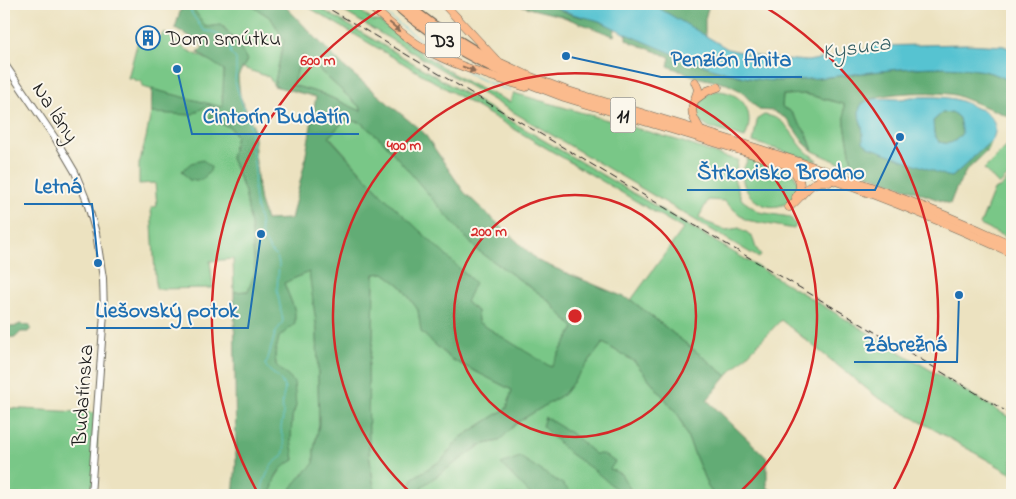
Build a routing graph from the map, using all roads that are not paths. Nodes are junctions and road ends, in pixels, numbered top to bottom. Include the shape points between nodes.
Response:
1 (368, 4) edge
2 (395, 4) edge
3 (405, 4) edge
4 (444, 4) edge
5 (477, 52) joint
6 (4, 63) edge
7 (497, 66) junction
8 (696, 82) dead end
9 (718, 87) dead end
10 (549, 91) junction
11 (696, 99) junction
12 (702, 132) junction
13 (790, 166) junction
14 (846, 185) junction
15 (1012, 245) edge
16 (1012, 253) edge
17 (104, 298) joint
18 (91, 495) edge

1 -> 10 main road via 424,49 476,72 542,93
2 - 7 highway, D3 via 451,46
3 - 5 highway, D3
4 - 7 main road
5 - 7 main road, D3
6 - 17 street, Na lány via 55,138 80,184 96,234
7 - 10 main road, D3
7 - 12 main road, 11
8 - 11 main road
9 - 11 main road
10 - 13 main road, 11
11 - 12 main road via 692,112
12 - 15 main road, 11 via 880,190
13 - 14 main road, 11
13 - 14 main road via 797,174 800,189 789,207 814,183
14 - 16 main road, 11
17 - 18 street, Budatínska

